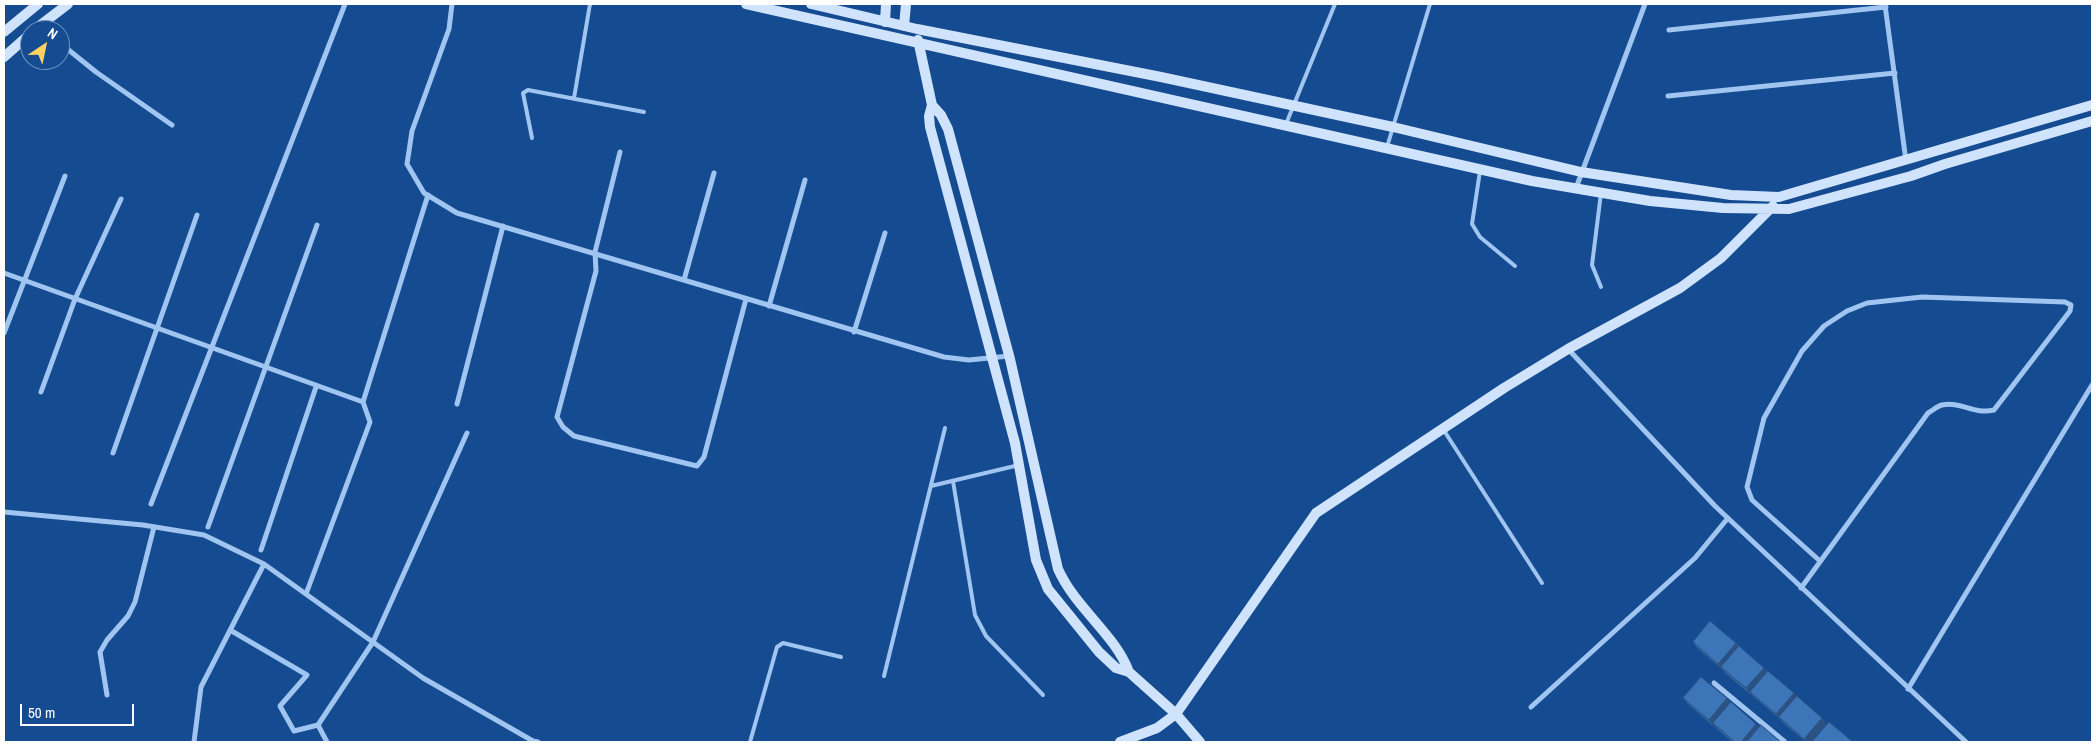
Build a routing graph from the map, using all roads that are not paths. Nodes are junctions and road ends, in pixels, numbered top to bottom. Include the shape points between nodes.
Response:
1 (38, 4) edge
2 (68, 4) edge
3 (346, 4) edge
4 (452, 4) edge
5 (590, 4) edge
6 (746, 4) edge
7 (812, 4) edge
8 (886, 4) edge
9 (906, 4) edge
10 (1336, 4) edge
11 (1430, 4) edge
12 (1644, 4) edge
13 (1885, 5) edge
14 (49, 20) edge
15 (885, 22) junction
16 (904, 26) junction
17 (917, 29) junction
18 (1669, 30) dead end
19 (4, 32) edge
20 (20, 42) edge
21 (919, 44) junction
22 (70, 51) edge
23 (4, 55) edge
24 (1895, 73) junction
25 (1668, 96) dead end
26 (574, 98) junction
27 (2092, 104) edge
28 (932, 105) junction
29 (1293, 107) junction
30 (644, 112) dead end
31 (2092, 121) edge
32 (172, 125) dead end
33 (1285, 126) junction
34 (1393, 127) junction
35 (2013, 127) junction
36 (532, 138) dead end
37 (2019, 142) junction
38 (1386, 147) junction
39 (620, 152) dead end
40 (1906, 161) junction
41 (1480, 169) junction
42 (1581, 172) junction
43 (714, 173) dead end
44 (66, 176) dead end
45 (804, 180) dead end
46 (1575, 188) junction
47 (1601, 193) junction
48 (428, 196) junction
49 (1780, 197) junction
50 (120, 199) dead end
51 (1771, 210) junction
52 (197, 215) dead end
53 (317, 225) dead end
54 (503, 226) junction
55 (885, 233) dead end
56 (595, 252) junction
57 (1515, 266) dead end
58 (4, 273) edge
59 (24, 280) junction
60 (684, 280) junction
61 (1601, 287) dead end
62 (75, 299) junction
63 (746, 299) junction
64 (769, 306) junction
65 (156, 329) junction
66 (854, 332) junction
67 (4, 334) edge
68 (210, 348) junction
69 (1568, 349) junction
70 (1009, 356) junction
71 (993, 359) junction
72 (265, 367) junction
73 (2092, 385) edge
74 (316, 387) junction
75 (41, 392) dead end
76 (362, 402) junction
77 (457, 404) dead end
78 (946, 428) dead end
79 (1443, 429) junction
80 (467, 433) dead end
81 (113, 453) dead end
82 (1019, 465) junction
83 (953, 481) junction
84 (931, 486) junction
85 (151, 504) dead end
86 (4, 512) edge
87 (1728, 518) junction
88 (154, 526) junction
89 (208, 526) dead end
90 (261, 550) dead end
91 (1820, 561) junction
92 (264, 564) junction
93 (1542, 582) dead end
94 (1801, 588) junction
95 (306, 594) junction
96 (230, 630) junction
97 (373, 642) junction
98 (841, 657) dead end
99 (1129, 672) junction
100 (884, 676) dead end
101 (1714, 684) dead end
102 (1908, 689) junction
103 (108, 695) dead end
104 (1043, 695) dead end
105 (1531, 707) dead end
106 (1176, 714) junction
107 (318, 725) junction
108 (194, 742) edge
109 (327, 742) edge
110 (534, 742) edge
111 (750, 742) edge
112 (1120, 742) edge
113 (1200, 742) edge
114 (1785, 742) edge
115 (1966, 742) edge

1 - 19 street
2 - 14 street
3 - 68 street
4 - 48 street via 449,29 412,131 407,164
5 - 26 lane
6 - 21 street
7 - 15 street
8 - 15 street
9 - 16 street
10 - 29 lane
11 - 34 lane
12 - 42 street
13 - 18 street
13 - 24 street
15 - 16 street
16 - 17 street
17 - 21 street
17 - 29 street via 1161,77
20 - 23 street
21 - 28 street
21 - 33 street
22 - 32 street
24 - 25 street
24 - 40 street
26 - 30 lane
26 - 36 lane via 524,91
27 - 35 street
28 - 70 street via 948,128
28 - 71 street via 930,127
29 - 33 lane
29 - 34 street
31 - 37 street
33 - 38 street
34 - 38 lane
34 - 42 street
35 - 37 street
35 - 40 street
37 - 51 street via 1911,176 1789,209
38 - 41 street
39 - 56 street
40 - 49 street
41 - 46 street
41 - 57 lane via 1472,224 1480,237
42 - 46 street
42 - 49 street via 1731,195
43 - 60 street
44 - 59 street
45 - 64 street
46 - 47 street
47 - 51 street via 1650,201
47 - 61 lane via 1592,265
48 - 54 street via 457,213
48 - 76 street
49 - 51 street
50 - 62 street
51 - 69 street via 1720,258 1680,288
52 - 65 street
53 - 72 street
54 - 56 street
54 - 77 street
55 - 66 street
56 - 60 street
56 - 63 street via 596,271 557,417 574,436 697,466 704,457
58 - 59 street
59 - 62 street
59 - 67 street
60 - 63 street
62 - 65 street
62 - 75 street
63 - 64 street
64 - 66 street
65 - 68 street
65 - 81 street
66 - 71 street via 944,358
68 - 72 street
68 - 85 street
69 - 79 street
69 - 87 street
70 - 71 street
70 - 99 street via 1058,569 1080,606 1124,656
71 - 82 street
72 - 74 street
72 - 89 street
73 - 102 street
74 - 76 street
74 - 90 street
76 - 95 street via 370,422
78 - 84 lane
79 - 93 lane
79 - 106 street via 1316,513
80 - 97 street
82 - 83 lane
82 - 99 street via 1036,560 1048,589 1099,652 1116,668
83 - 84 lane
83 - 104 lane via 975,615 986,636
84 - 100 lane
86 - 88 street
87 - 94 street
87 - 105 street via 1694,558
88 - 92 street via 204,535
88 - 103 street via 135,602 100,652
91 - 91 street via 1752,500 1747,487 1764,418 1802,352 1824,326 1867,303 1893,299 1954,297 2065,302 2070,305 2070,312 1994,410 1983,413 1942,405 1928,413
91 - 94 street
92 - 95 street
92 - 96 street
94 - 102 street
95 - 97 street
96 - 107 street via 307,675 280,706 294,732
96 - 108 street via 201,687
97 - 107 street
97 - 110 street via 422,678
98 - 111 lane via 783,643 777,647
99 - 106 street
101 - 114 street
102 - 115 street
106 - 112 street via 1156,728
106 - 113 street
107 - 109 street

